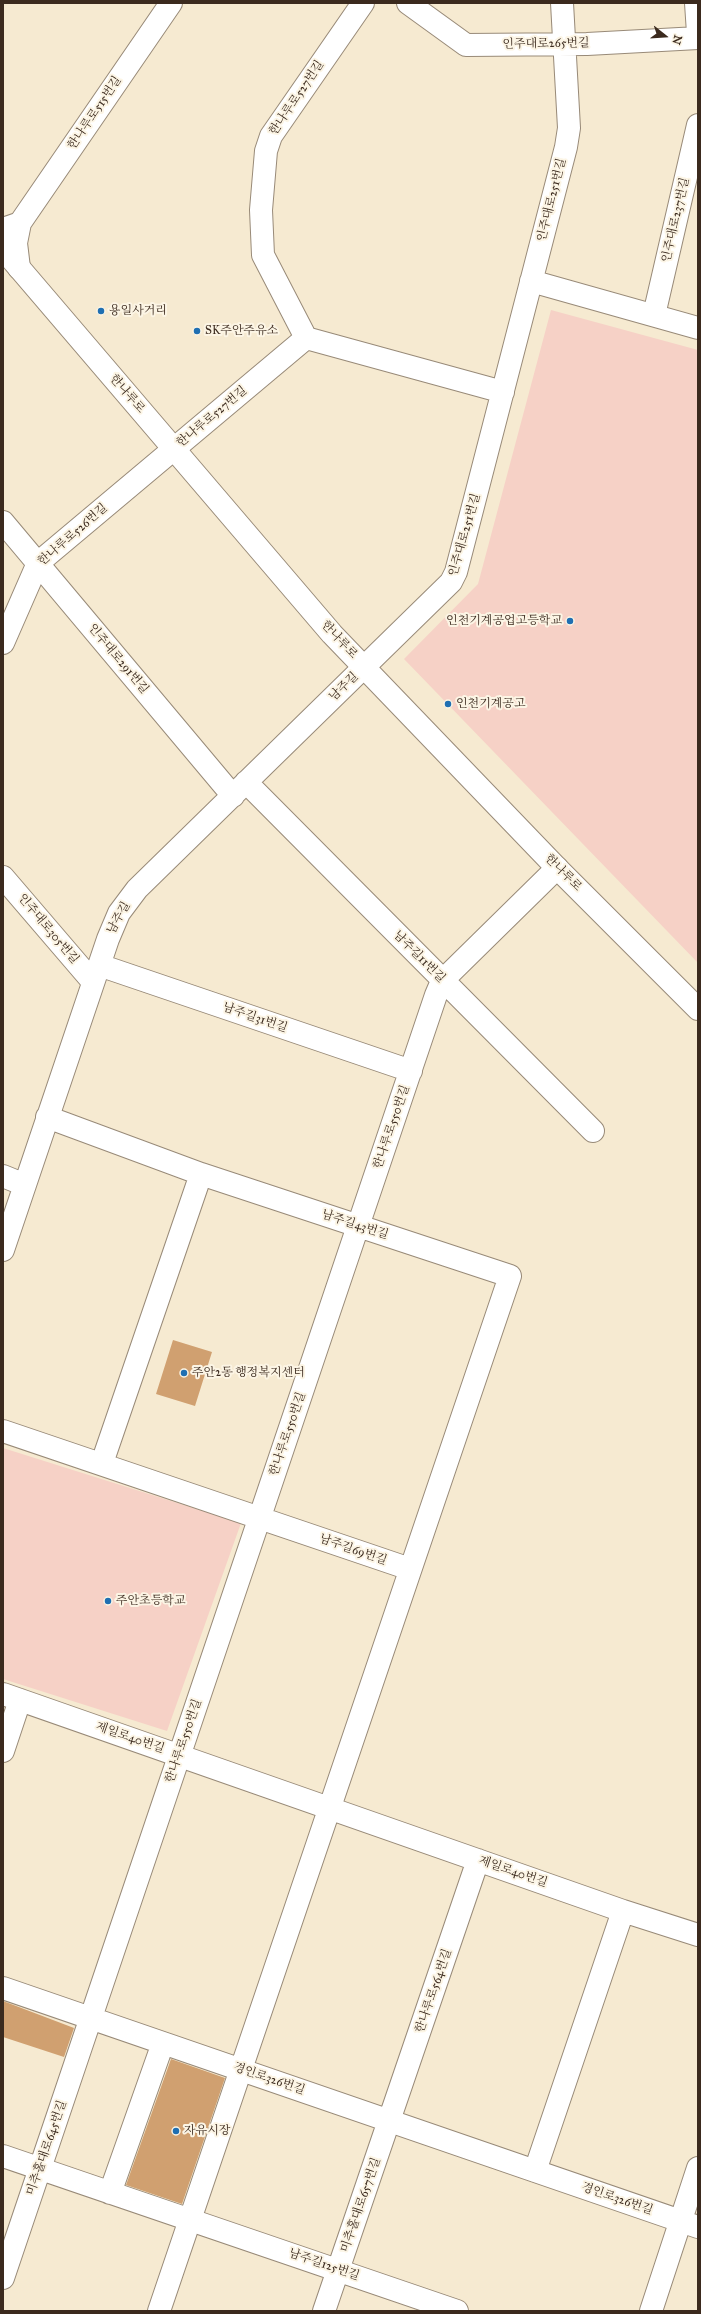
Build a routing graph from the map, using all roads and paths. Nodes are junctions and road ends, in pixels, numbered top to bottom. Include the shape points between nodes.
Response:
1 (171, 3) edge
2 (363, 3) edge
3 (408, 3) edge
4 (562, 3) edge
5 (696, 3) edge
6 (698, 33) edge
7 (698, 38) edge
8 (564, 44) junction
9 (698, 125) edge
10 (11, 226) edge
11 (3, 249) edge
12 (19, 268) junction
13 (531, 281) junction
14 (654, 315) junction
15 (698, 328) edge
16 (306, 338) junction
17 (502, 392) junction
18 (174, 449) junction
19 (3, 522) edge
20 (38, 563) junction
21 (3, 643) edge
22 (364, 667) junction
23 (240, 789) junction
24 (557, 868) junction
25 (3, 876) edge
26 (96, 973) junction
27 (442, 981) junction
28 (698, 1009) edge
29 (411, 1070) junction
30 (48, 1118) junction
31 (593, 1131) dead end
32 (201, 1174) junction
33 (3, 1176) edge
34 (25, 1185) junction
35 (358, 1226) junction
36 (3, 1250) edge
37 (3, 1431) edge
38 (102, 1463) junction
39 (260, 1517) junction
40 (410, 1569) junction
41 (12, 1697) edge
42 (3, 1751) edge
43 (179, 1756) junction
44 (329, 1808) junction
45 (478, 1860) junction
46 (623, 1911) junction
47 (698, 1935) edge
48 (3, 1988) edge
49 (91, 2018) junction
50 (163, 2043) junction
51 (241, 2070) junction
52 (389, 2121) junction
53 (3, 2156) edge
54 (698, 2168) edge
55 (40, 2169) junction
56 (535, 2171) junction
57 (110, 2193) junction
58 (190, 2220) junction
59 (690, 2224) edge
60 (338, 2270) junction
61 (3, 2278) edge
62 (159, 2311) edge
63 (324, 2311) edge
64 (457, 2311) edge
65 (651, 2311) edge

1 - 10 street, 한나루로515번길
2 - 16 street, 한나루로527번길 via 270,136 266,151 261,210 263,255
3 - 8 street, 인주대로265번길 via 466,45
4 - 8 street, 인주대로251번길
5 - 6 street
7 - 8 street, 인주대로265번길
8 - 13 street, 인주대로251번길 via 569,128
9 - 14 street, 인주대로237번길
10 - 12 street
11 - 12 street, 한나루로
12 - 18 street, 한나루로
13 - 14 street
13 - 17 street, 인주대로251번길
14 - 15 street
16 - 17 street
16 - 18 street, 한나루로527번길
17 - 22 street, 인주대로251번길 via 456,572 451,582
18 - 20 street, 한나루로526번길
18 - 22 street, 한나루로 via 332,634
19 - 20 street, 인주대로291번길
20 - 21 street, 한나루로526번길
20 - 23 street, 인주대로291번길
22 - 23 street, 남주길
22 - 24 street, 한나루로
23 - 26 street, 남주길 via 137,889 119,913
23 - 27 street, 남주길11번길
24 - 27 street, 한나루로550번길
24 - 28 street, 한나루로
25 - 26 street, 인주대로305번길
26 - 29 street, 남주길31번길
26 - 30 street, 남주길
27 - 29 street, 한나루로550번길
27 - 31 street, 남주길11번길
29 - 35 street, 한나루로550번길
30 - 32 street, 남주길43번길
30 - 34 street, 남주길
32 - 35 street, 남주길43번길
32 - 38 street
33 - 34 street
34 - 36 street, 남주길
35 - 39 street, 한나루로550번길
35 - 40 street, 남주길43번길 via 510,1276
37 - 38 street, 남주길69번길
38 - 39 street, 남주길69번길
39 - 40 street, 남주길69번길
39 - 43 street, 한나루로550번길
40 - 44 street
41 - 42 street, 제일로40번길
41 - 43 street, 제일로40번길
43 - 44 street, 제일로40번길
43 - 49 street, 한나루로550번길
44 - 45 street, 제일로40번길
44 - 51 street
45 - 46 street, 제일로40번길
45 - 52 street, 한나루로564번길
46 - 47 street, 제일로40번길
46 - 56 street
48 - 49 street, 경인로326번길
49 - 50 street, 경인로326번길
49 - 55 street, 미추홀대로645번길
50 - 51 street, 경인로326번길
50 - 57 street
51 - 52 street, 경인로326번길
51 - 58 street
52 - 56 street, 경인로326번길
52 - 60 street, 미추홀대로657번길
53 - 55 street, 남주길125번길
54 - 59 street
55 - 57 street, 남주길125번길
55 - 61 street, 미추홀대로645번길
56 - 59 street, 경인로326번길
57 - 58 street, 남주길125번길
58 - 60 street, 남주길125번길
58 - 62 street
59 - 65 street
60 - 63 street, 미추홀대로657번길
60 - 64 street, 남주길125번길

